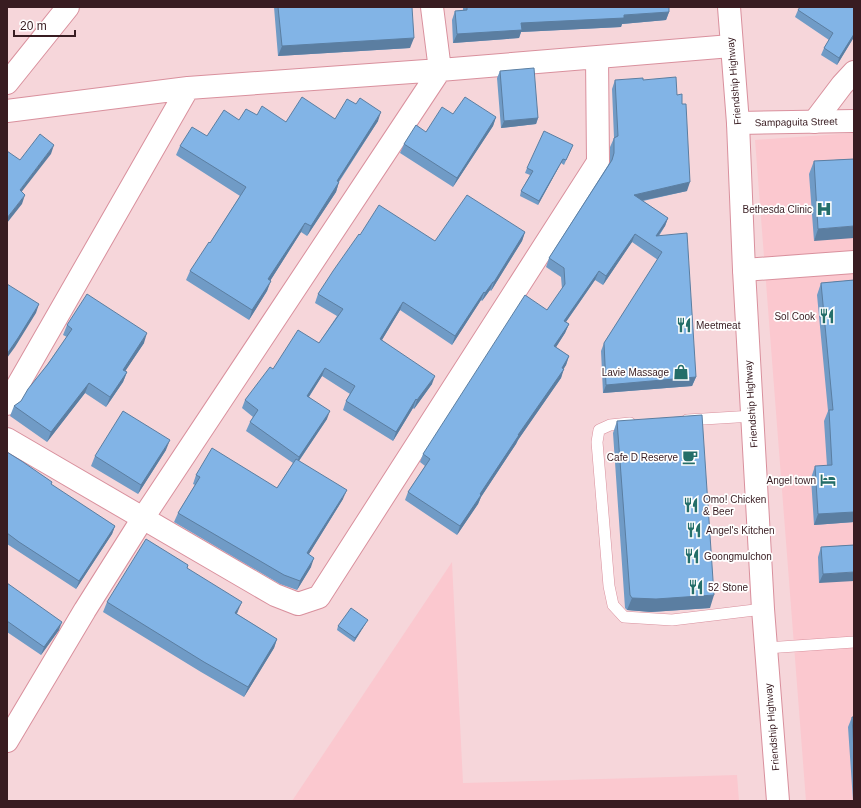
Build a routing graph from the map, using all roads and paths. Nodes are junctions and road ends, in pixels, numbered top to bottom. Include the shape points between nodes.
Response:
1 (68, 7) edge
2 (432, 7) edge
3 (728, 7) edge
4 (731, 46) junction
5 (597, 57) junction
6 (440, 70) junction
7 (854, 72) edge
8 (7, 83) edge
9 (188, 88) junction
10 (7, 111) edge
11 (851, 117) edge
12 (814, 122) junction
13 (738, 123) junction
14 (854, 262) edge
15 (744, 270) junction
16 (7, 404) edge
17 (753, 416) junction
18 (674, 420) edge
19 (638, 423) edge
20 (7, 439) edge
21 (143, 518) junction
22 (763, 609) junction
23 (854, 642) edge
24 (766, 648) junction
25 (7, 741) edge
26 (778, 801) edge

1 - 8 street
2 - 6 street
3 - 4 street, Friendship Highway
4 - 5 street
4 - 13 street, Friendship Highway
5 - 6 street
5 - 21 street via 598,162 319,597 298,604 275,595
6 - 9 street
6 - 21 street
7 - 12 street
9 - 10 street
9 - 16 street
11 - 12 street, Sampaguita Street
12 - 13 street, Sampaguita Street
13 - 15 street, Friendship Highway
14 - 15 street
15 - 17 street, Friendship Highway
17 - 18 lane
17 - 22 street, Friendship Highway
19 - 22 lane via 610,425 599,430 597,442 609,586 613,605 624,617 672,620
20 - 21 street
21 - 25 street
22 - 24 street, Friendship Highway
23 - 24 lane
24 - 26 street, Friendship Highway

